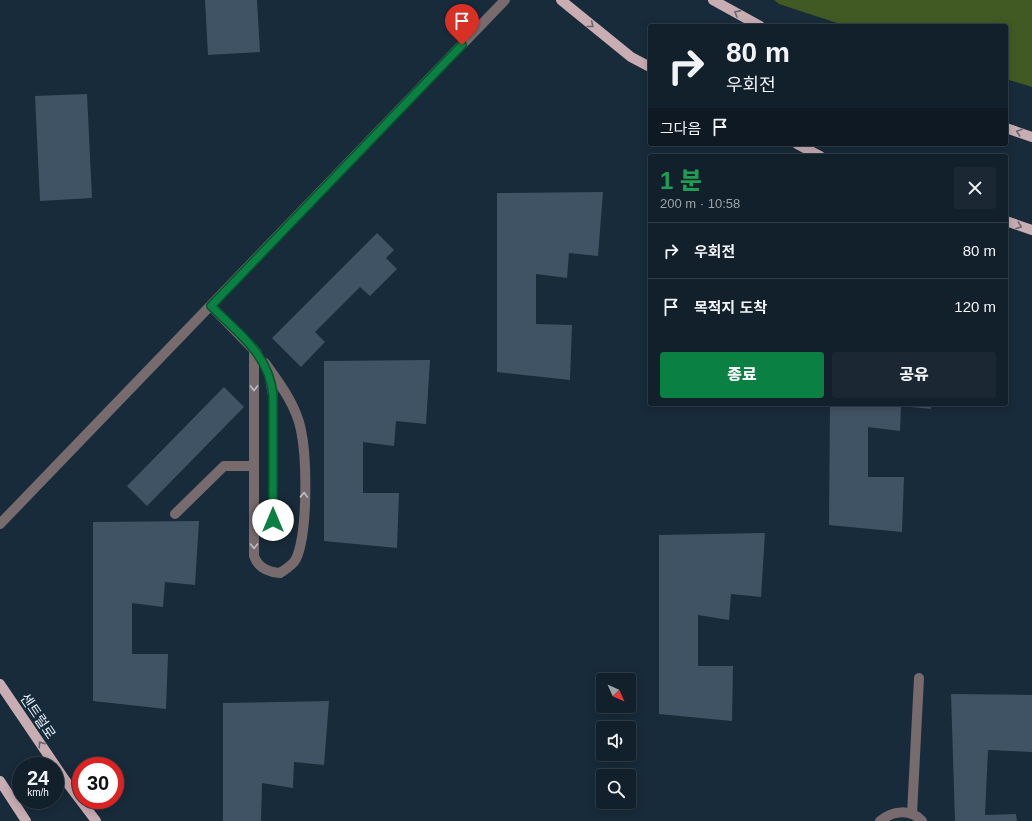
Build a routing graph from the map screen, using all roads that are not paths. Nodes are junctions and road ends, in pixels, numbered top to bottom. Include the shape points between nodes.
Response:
1 (506, 0) edge
2 (561, 0) edge
3 (713, 0) edge
4 (756, 24) edge
5 (648, 66) edge
6 (1008, 129) edge
7 (1032, 136) edge
8 (801, 146) edge
9 (816, 154) edge
10 (1008, 222) edge
11 (1032, 230) edge
12 (211, 306) junction
13 (254, 349) junction
14 (265, 363) junction
15 (254, 466) junction
16 (175, 514) dead end
17 (0, 524) edge
18 (273, 536) dead end
19 (919, 678) dead end
20 (0, 684) edge
21 (0, 781) edge
22 (912, 814) junction
23 (26, 821) edge
24 (96, 821) edge
25 (880, 821) edge
26 (922, 821) edge

1 - 12 street
2 -> 5 main road via 631,57
4 -> 3 main road
7 -> 6 main road
8 - 9 main road
10 -> 11 main road
12 - 13 street
12 - 17 street
13 - 14 street
13 -> 15 street
15 -> 14 street via 254,556 259,566 265,570 280,573 294,563 300,545 304,520 305,478 301,430 289,397
14 - 18 street via 271,378 273,395
15 - 16 street via 224,466
19 - 22 street
24 -> 20 main road, 센트럴로
21 - 23 main road
22 - 25 street via 894,813
22 - 26 street

